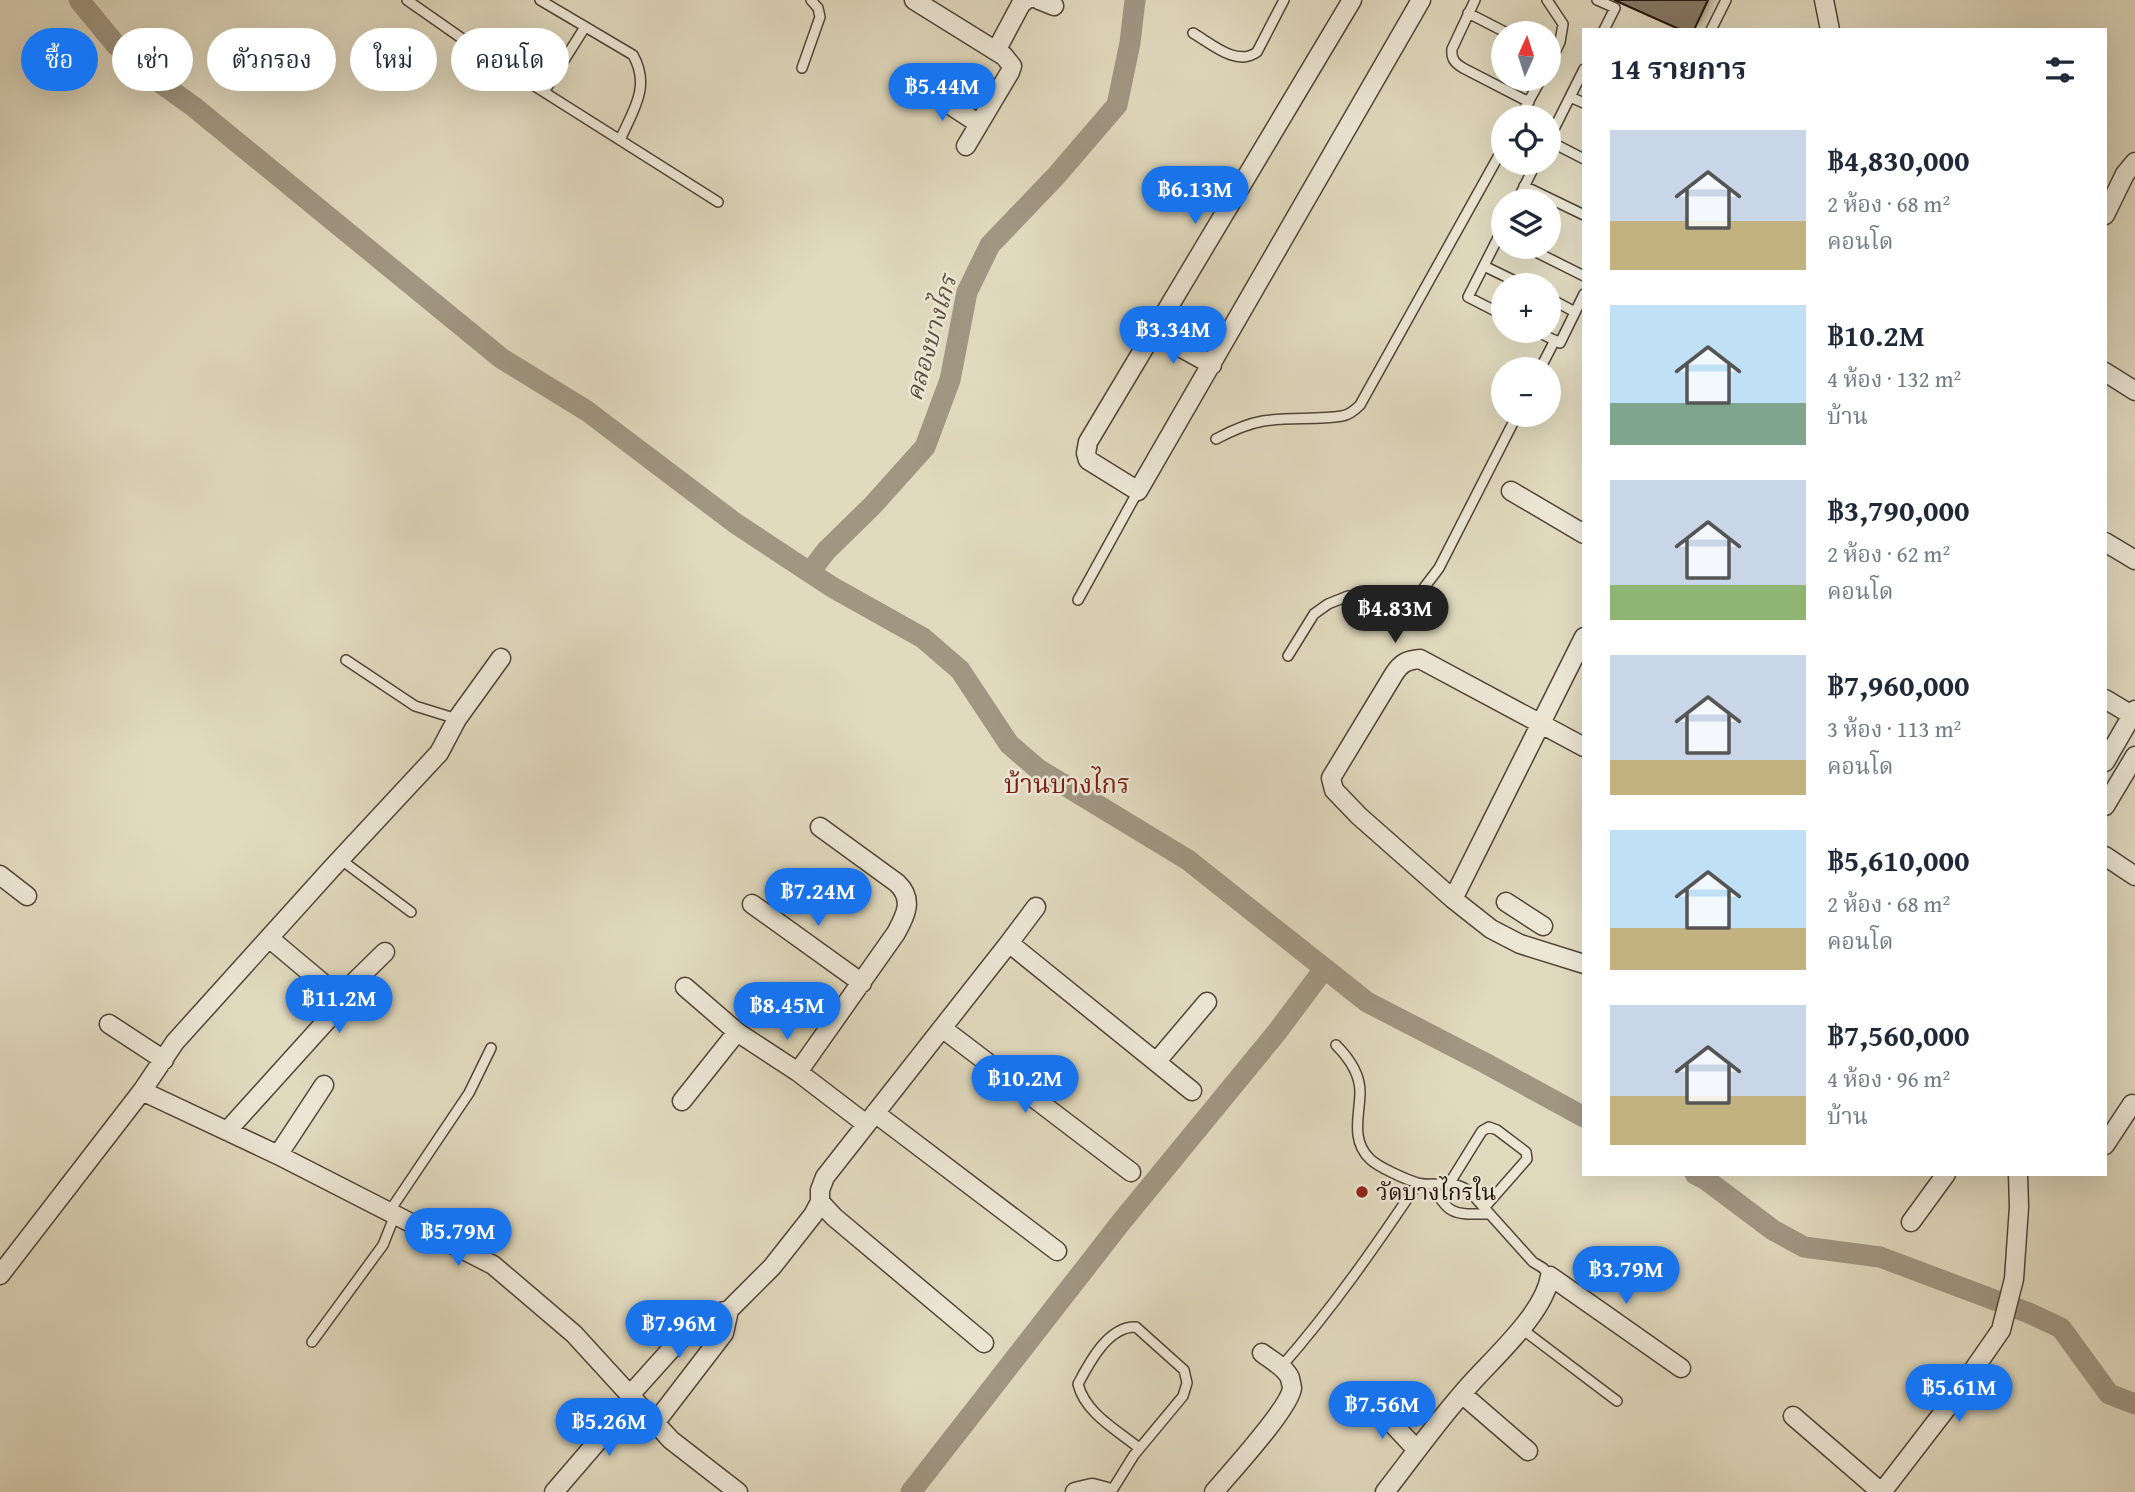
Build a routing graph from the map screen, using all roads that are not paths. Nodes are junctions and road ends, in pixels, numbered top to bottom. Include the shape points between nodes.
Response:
1 (407, 0) edge
2 (540, 0) edge
3 (811, 0) edge
4 (914, 0) edge
5 (1027, 0) edge
6 (1284, 0) edge
7 (1352, 0) edge
8 (1421, 0) edge
9 (1475, 0) edge
10 (1548, 0) edge
11 (1597, 0) edge
12 (1726, 0) edge
13 (1824, 0) edge
14 (1468, 13) junction
15 (1491, 25) edge
16 (585, 27) junction
17 (1605, 28) edge
18 (1713, 28) edge
19 (1830, 28) edge
20 (1193, 33) dead end
21 (1561, 35) edge
22 (996, 51) junction
23 (802, 68) dead end
24 (1582, 73) edge
25 (926, 89) dead end
26 (1535, 91) edge
27 (544, 92) junction
28 (1570, 97) junction
29 (1529, 102) junction
30 (1582, 102) edge
31 (1527, 105) edge
32 (1561, 115) edge
33 (979, 124) junction
34 (620, 140) junction
35 (966, 146) dead end
36 (1561, 147) edge
37 (1582, 158) edge
38 (2135, 162) edge
39 (1491, 170) edge
40 (1530, 175) edge
41 (1524, 186) junction
42 (1523, 189) edge
43 (718, 202) dead end
44 (2107, 211) edge
45 (1582, 214) edge
46 (1491, 253) edge
47 (1549, 259) edge
48 (1484, 266) junction
49 (1498, 273) edge
50 (1582, 275) edge
51 (1582, 298) edge
52 (1561, 304) edge
53 (1491, 308) edge
54 (1575, 312) junction
55 (1153, 332) junction
56 (1561, 341) edge
57 (1212, 365) junction
58 (2107, 373) edge
59 (2135, 391) edge
60 (1511, 427) edge
61 (1216, 439) dead end
62 (1138, 491) junction
63 (1511, 491) dead end
64 (1582, 533) edge
65 (2107, 543) edge
66 (2135, 560) edge
67 (1078, 600) dead end
68 (1582, 641) edge
69 (1288, 656) dead end
70 (501, 658) dead end
71 (346, 660) dead end
72 (2107, 700) edge
73 (2134, 714) edge
74 (457, 719) junction
75 (1542, 724) junction
76 (1582, 746) edge
77 (2135, 756) edge
78 (2107, 759) edge
79 (2107, 803) edge
80 (820, 827) dead end
81 (2107, 857) edge
82 (340, 859) junction
83 (0, 875) edge
84 (2135, 876) edge
85 (27, 896) dead end
86 (1453, 900) junction
87 (1506, 902) dead end
88 (752, 904) dead end
89 (1036, 907) dead end
90 (411, 912) dead end
91 (269, 938) junction
92 (1009, 943) junction
93 (1537, 949) junction
94 (385, 952) dead end
95 (1582, 963) edge
96 (862, 983) junction
97 (685, 987) dead end
98 (1207, 1002) dead end
99 (333, 1003) junction
100 (109, 1024) dead end
101 (942, 1028) junction
102 (737, 1032) junction
103 (1336, 1045) dead end
104 (491, 1048) dead end
105 (164, 1060) junction
106 (1157, 1061) junction
107 (798, 1072) junction
108 (324, 1085) dead end
109 (142, 1091) junction
110 (1192, 1091) dead end
111 (682, 1101) dead end
112 (2132, 1104) dead end
113 (871, 1119) junction
114 (228, 1131) junction
115 (2107, 1142) edge
116 (278, 1155) junction
117 (1132, 1172) dead end
118 (1945, 1176) edge
119 (2018, 1176) edge
120 (1418, 1183) junction
121 (1432, 1184) junction
122 (1449, 1184) junction
123 (820, 1202) junction
124 (1487, 1211) junction
125 (392, 1213) junction
126 (1911, 1222) dead end
127 (1057, 1251) dead end
128 (0, 1275) edge
129 (1550, 1276) junction
130 (729, 1310) junction
131 (1522, 1329) junction
132 (312, 1342) dead end
133 (984, 1343) dead end
134 (1262, 1353) dead end
135 (1281, 1367) junction
136 (1681, 1368) dead end
137 (1462, 1394) junction
138 (632, 1397) junction
139 (1616, 1401) dead end
140 (1375, 1405) dead end
141 (1793, 1416) dead end
142 (655, 1423) junction
143 (1139, 1448) junction
144 (1417, 1450) junction
145 (1528, 1451) dead end
146 (554, 1492) edge
147 (738, 1492) edge
148 (1076, 1492) edge
149 (1109, 1492) edge
150 (1214, 1492) edge
151 (1385, 1492) edge
152 (1881, 1492) edge

1 - 27 lane
2 - 16 lane
3 - 23 lane via 820,17
4 - 22 street
5 - 22 street
6 - 20 lane via 1258,52 1251,57 1233,56
7 - 55 street
8 - 57 street
9 - 14 lane
10 - 21 lane via 1563,24
11 - 17 lane via 1615,8
12 - 18 lane
13 - 19 street
14 - 15 lane
14 - 29 lane via 1451,57 1463,68
16 - 27 lane
16 - 34 lane via 633,55 639,66 641,93
22 - 33 street via 1012,66
24 - 28 lane
25 - 33 street
26 - 29 lane
27 - 34 lane
28 - 30 lane
28 - 32 lane
29 - 31 lane
33 - 35 street
34 - 43 lane
36 - 37 lane
38 - 44 street via 2124,174
39 - 61 lane via 1353,412 1262,421
40 - 41 lane
41 - 42 lane
41 - 45 lane
46 - 48 lane
47 - 50 lane
48 - 49 lane
48 - 53 lane via 1468,297
51 - 54 lane
52 - 54 lane
54 - 56 lane
55 - 57 street
55 - 62 street via 1088,442 1086,453 1087,460
57 - 62 street
58 - 59 street
60 - 69 lane via 1439,568 1420,593 1381,599 1348,596 1328,604 1314,614
62 - 67 lane
63 - 64 street
65 - 66 street
68 - 75 street
70 - 74 street
71 - 74 lane via 415,706
72 - 73 street
73 - 78 street
74 - 82 street via 439,753
75 - 76 street
75 - 86 street
75 - 86 street via 1420,659 1408,660 1399,666 1333,773 1334,790
77 - 79 street
80 - 96 street via 905,891 904,920
81 - 84 street
82 - 90 lane
82 - 91 street
83 - 85 street
86 - 93 street via 1508,939
87 - 93 street via 1546,917
88 - 96 street
89 - 92 street
91 - 99 street via 326,985
91 - 105 street
92 - 101 street
92 - 106 street
93 - 95 street
94 - 99 street
96 - 107 street
97 - 102 street
98 - 106 street
99 - 114 street via 330,1017
100 - 105 street
101 - 113 street
101 - 117 street
102 - 107 street
102 - 111 street
103 - 120 lane via 1350,1058 1360,1089 1357,1128 1362,1149 1370,1159
104 - 125 lane via 469,1093
105 - 109 street
106 - 110 street
107 - 113 street
108 - 116 street
109 - 114 street
109 - 128 street
112 - 115 street
113 - 123 street via 825,1177
113 - 127 street
114 - 116 street
116 - 125 street
118 - 126 street
119 - 152 street via 2014,1279 2001,1330 1950,1405
120 - 121 lane
120 - 135 lane via 1366,1262
121 - 122 lane
121 - 124 lane via 1450,1210 1463,1214
122 - 124 lane via 1461,1185
122 - 124 lane via 1482,1131 1489,1127 1497,1130 1526,1152 1527,1159
123 - 130 street via 772,1267
123 - 133 street
124 - 129 lane
125 - 132 lane via 383,1245
125 - 138 street via 493,1265 574,1334
129 - 131 street via 1548,1288
129 - 136 street
130 - 138 street via 700,1317
130 - 142 street via 724,1333
131 - 137 street
131 - 139 lane
134 - 135 street
135 - 150 street via 1291,1378 1288,1399
137 - 144 street
137 - 145 street
138 - 142 street
138 - 146 street
140 - 144 street
141 - 152 street
142 - 147 street
143 - 143 lane via 1183,1396 1187,1383 1184,1370 1136,1327 1129,1327 1094,1353 1078,1384 1081,1398 1092,1410
143 - 149 lane
144 - 151 street
148 - 149 street via 1092,1488

